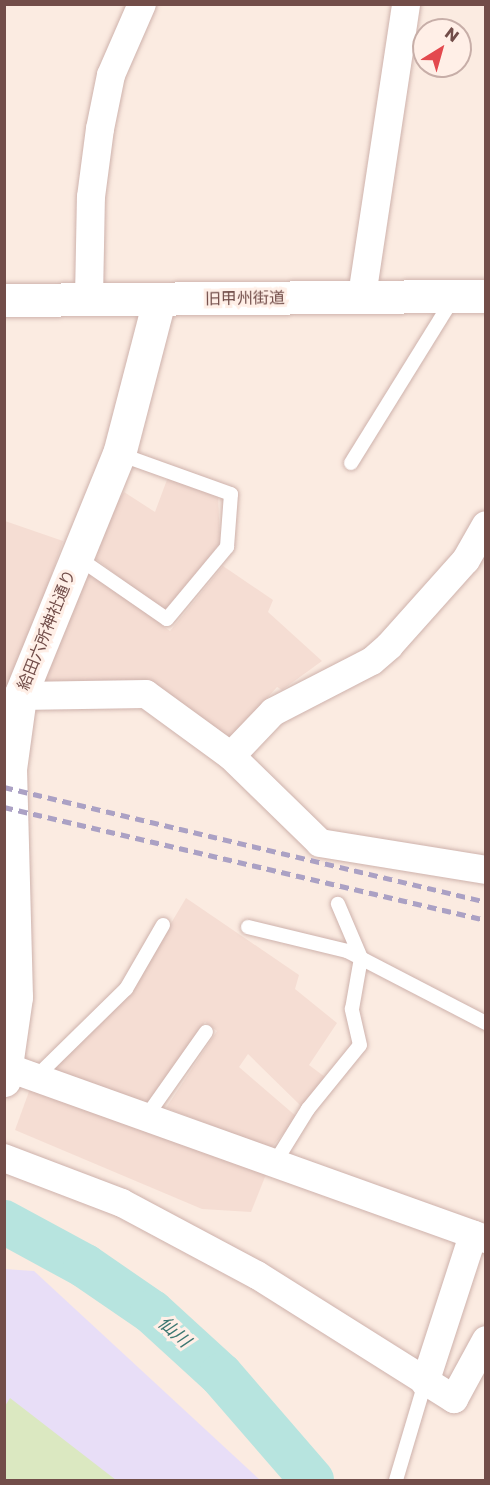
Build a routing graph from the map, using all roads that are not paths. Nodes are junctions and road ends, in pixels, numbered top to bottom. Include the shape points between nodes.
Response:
1 (142, 4) edge
2 (406, 4) edge
3 (362, 296) junction
4 (470, 296) edge
5 (89, 298) junction
6 (4, 300) edge
7 (159, 300) junction
8 (119, 454) junction
9 (351, 463) dead end
10 (486, 525) edge
11 (77, 556) junction
12 (20, 696) junction
13 (231, 756) junction
14 (7, 768) edge
15 (486, 870) edge
16 (338, 904) dead end
17 (164, 925) dead end
18 (248, 927) dead end
19 (8, 936) edge
20 (361, 957) junction
21 (486, 1023) edge
22 (206, 1032) dead end
23 (16, 1075) edge
24 (146, 1118) junction
25 (4, 1158) edge
26 (274, 1164) junction
27 (479, 1237) edge
28 (486, 1340) edge
29 (424, 1383) junction
30 (396, 1480) edge

1 - 5 street via 111,75 100,129
2 - 3 street
3 - 4 street, 旧甲州街道
3 - 7 street, 旧甲州街道
4 - 9 lane
5 - 6 street, 旧甲州街道
5 - 7 street, 旧甲州街道
7 - 8 street, 給田六所神社通り
8 - 11 street, 給田六所神社通り
8 - 11 lane via 231,494 227,547 167,620
10 - 13 street via 466,560 380,654 273,712
11 - 12 street, 給田六所神社通り
12 - 13 street via 146,694
12 - 14 street, 給田六所神社通り
13 - 15 street via 320,843
14 - 19 street, 給田六所神社通り
16 - 20 lane
17 - 23 lane via 126,989
18 - 20 lane
19 - 23 street, 給田六所神社通り via 16,997
20 - 21 lane
20 - 26 lane via 363,972 352,1009 360,1045 308,1109
22 - 24 lane
23 - 24 street
24 - 26 street
25 - 29 street via 122,1203 247,1269
26 - 27 street
27 - 29 street
28 - 29 street via 454,1399
29 - 30 lane

